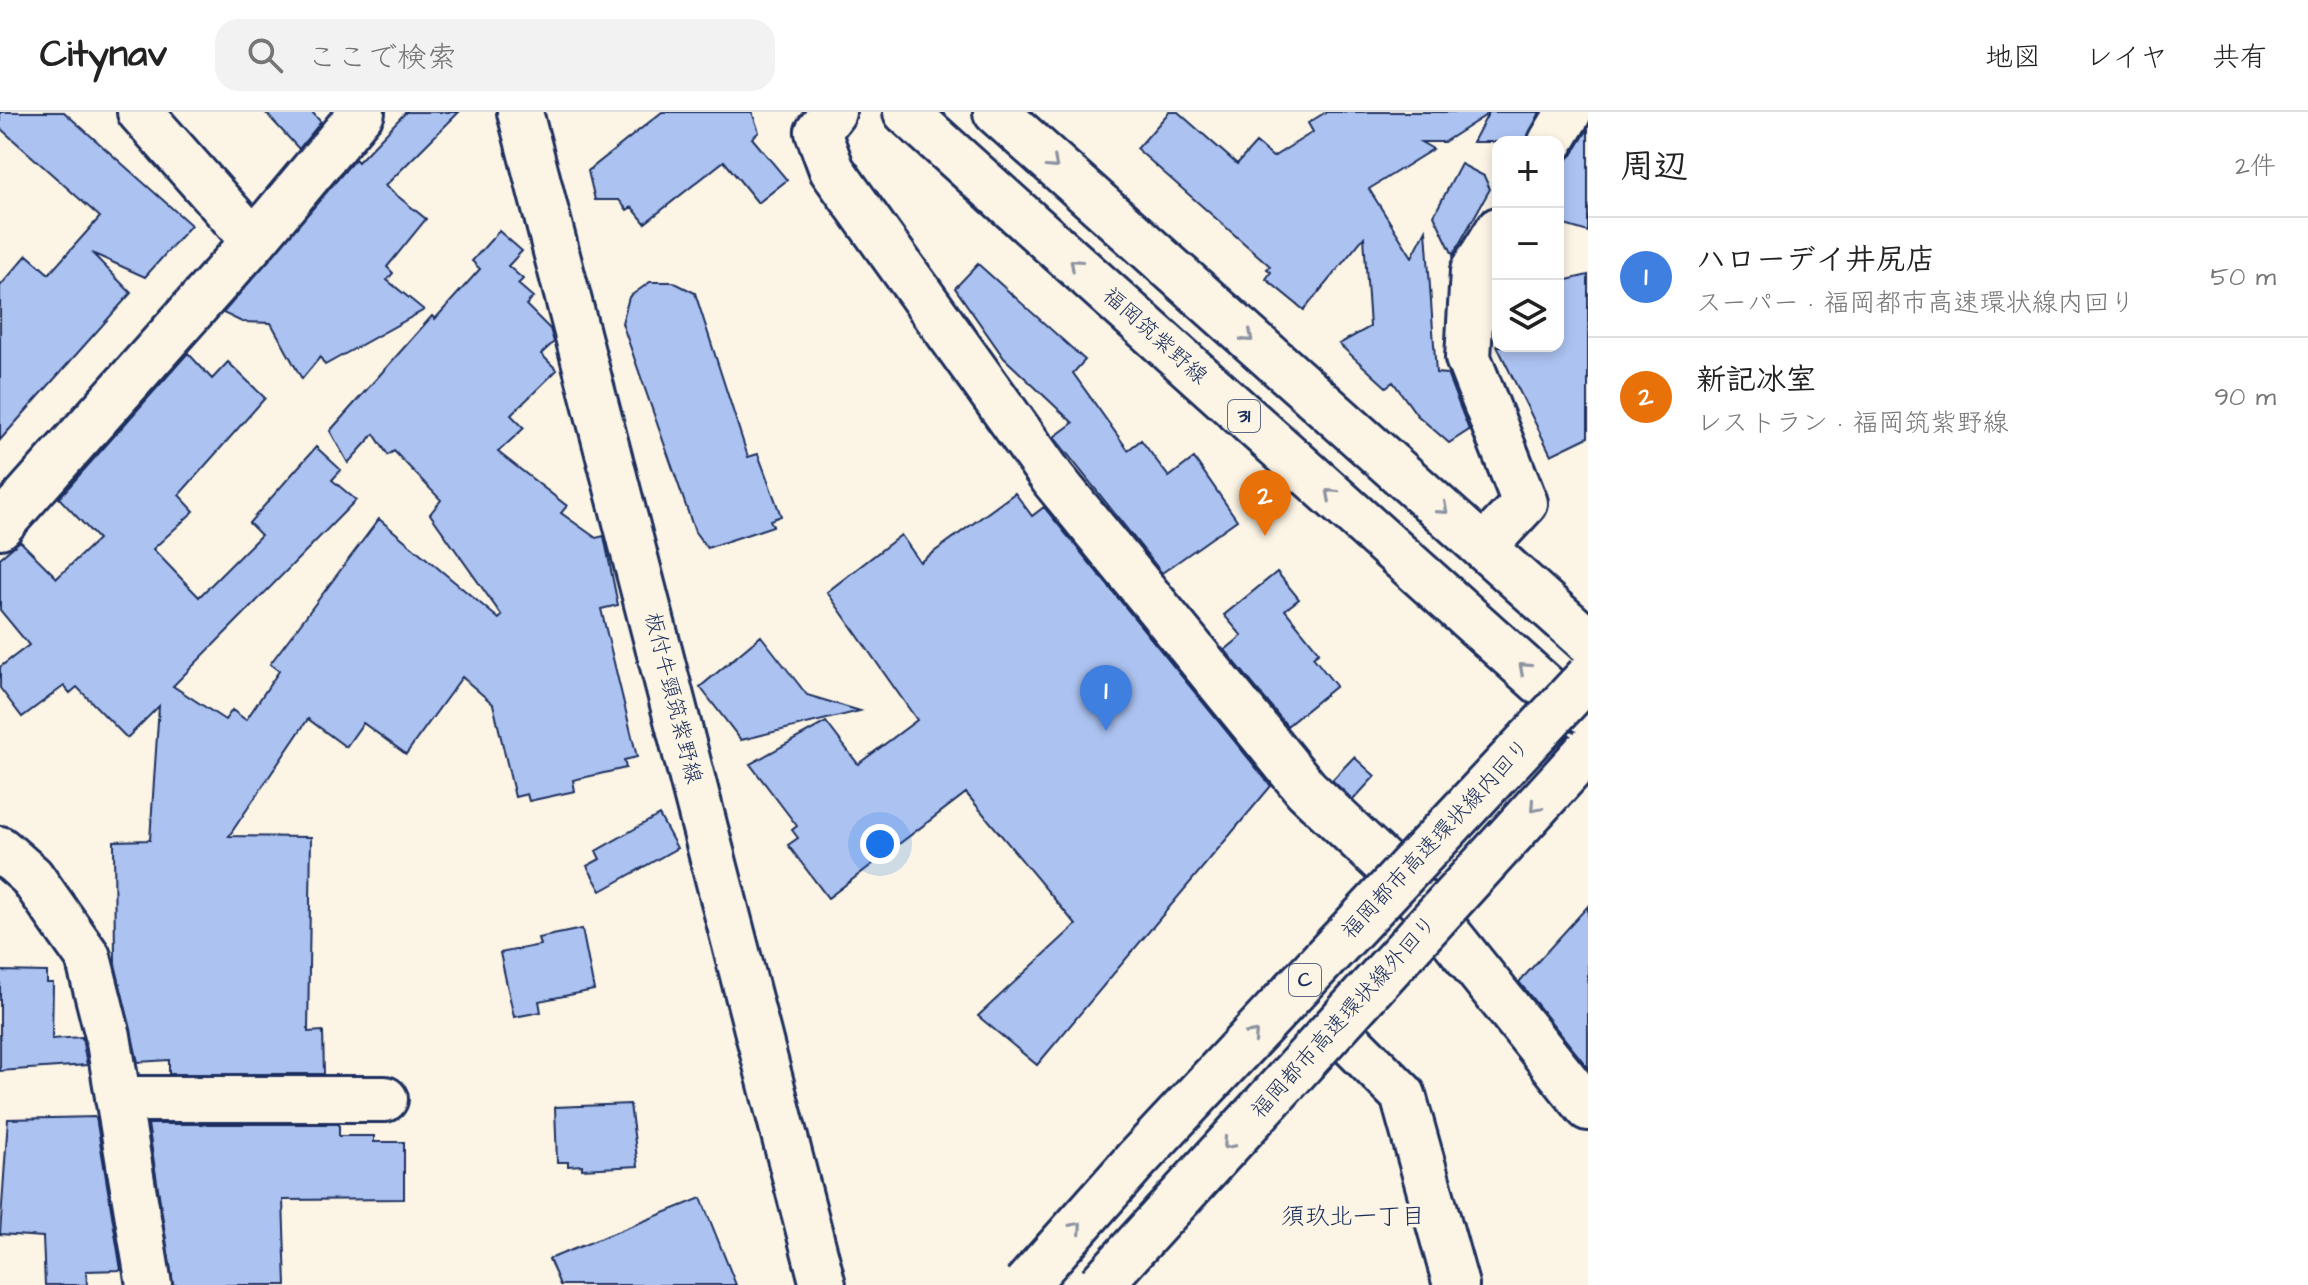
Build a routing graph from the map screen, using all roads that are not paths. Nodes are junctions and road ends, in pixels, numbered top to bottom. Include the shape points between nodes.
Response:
1 (140, 112) edge
2 (362, 112) edge
3 (520, 112) edge
4 (833, 112) edge
5 (906, 112) edge
6 (996, 112) edge
7 (1569, 112) edge
8 (1555, 136) edge
9 (1492, 240) edge
10 (254, 241) junction
11 (0, 526) edge
12 (1485, 546) junction
13 (1588, 641) edge
14 (1588, 677) edge
15 (1588, 712) edge
16 (1588, 750) edge
17 (0, 849) edge
18 (1344, 1036) dead end
19 (118, 1099) junction
20 (385, 1099) dead end
21 (1588, 1108) edge
22 (149, 1285) edge
23 (823, 1285) edge
24 (1025, 1285) edge
25 (1100, 1285) edge
26 (1456, 1285) edge

1 - 10 main road
2 - 10 main road
3 - 23 main road, 板付牛頸筑紫野線
4 - 21 main road via 818,132 832,170 1054,480 1306,789 1444,928
15 -> 5 main road, 福岡筑紫野線 / 31 via 1550,691
6 -> 12 main road
7 - 8 main road
9 - 12 main road via 1473,271 1468,358 1525,503
10 - 11 main road
12 - 13 main road
24 -> 14 main road, 福岡都市高速環状線内回り / C, bridge
16 -> 25 main road, 福岡都市高速環状線外回り / C, bridge
17 - 19 main road via 31,876 88,957
18 - 26 main road via 1403,1095
19 - 20 main road
19 - 22 main road

